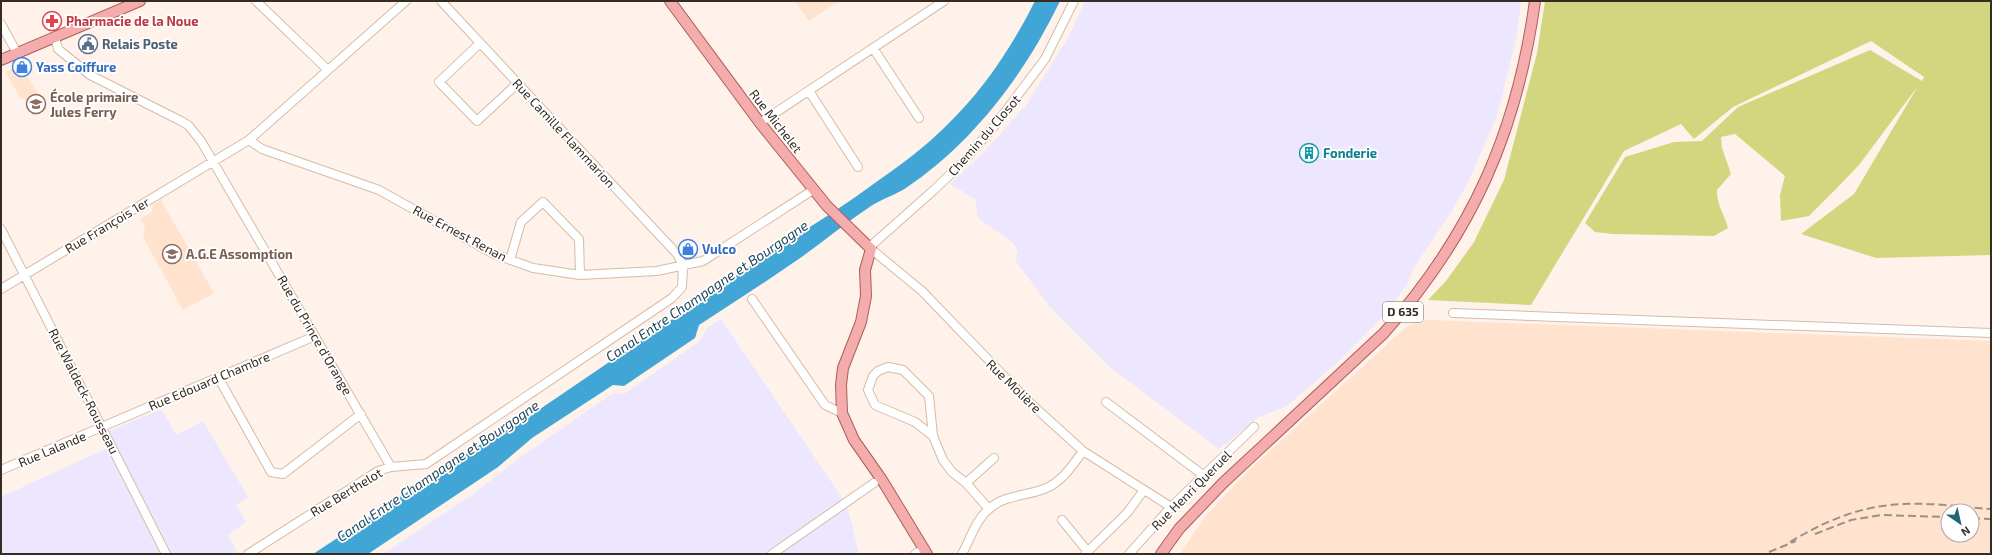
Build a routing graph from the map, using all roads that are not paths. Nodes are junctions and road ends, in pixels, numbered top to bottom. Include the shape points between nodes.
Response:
1 (140, 1) edge
2 (256, 1) edge
3 (406, 1) edge
4 (441, 1) edge
5 (670, 1) edge
6 (944, 1) edge
7 (1074, 1) edge
8 (1535, 1) edge
9 (1, 24) edge
10 (55, 37) junction
11 (480, 43) junction
12 (873, 48) junction
13 (17, 53) junction
14 (1, 60) edge
15 (328, 70) junction
16 (518, 83) junction
17 (809, 91) junction
18 (919, 118) dead end
19 (760, 123) junction
20 (249, 140) junction
21 (214, 161) junction
22 (858, 167) dead end
23 (814, 190) junction
24 (1, 229) edge
25 (871, 249) junction
26 (510, 260) junction
27 (683, 267) junction
28 (25, 274) junction
29 (580, 275) junction
30 (1, 289) edge
31 (752, 299) dead end
32 (1453, 313) dead end
33 (1991, 333) edge
34 (315, 336) junction
35 (218, 377) junction
36 (1106, 402) dead end
37 (842, 413) junction
38 (361, 414) junction
39 (102, 427) junction
40 (1254, 427) dead end
41 (933, 436) junction
42 (1083, 451) junction
43 (994, 458) dead end
44 (391, 467) junction
45 (1, 470) edge
46 (1203, 475) junction
47 (874, 483) dead end
48 (966, 483) junction
49 (1144, 490) junction
50 (1171, 507) junction
51 (989, 509) junction
52 (1062, 520) dead end
53 (922, 552) edge
54 (1086, 553) edge
55 (166, 554) edge
56 (248, 554) edge
57 (772, 554) edge
58 (962, 554) edge
59 (1129, 554) edge
60 (1161, 554) edge

1 - 10 main road
2 - 15 street
3 - 15 street
4 - 11 street, Rue Camille Flammarion
5 - 19 main road, Rue Michelet
6 - 12 street
7 - 25 street, Chemin du Closot via 1045,59 996,124 962,163 873,244
8 - 60 main road, D 635 via 1519,90 1501,146 1474,206 1438,266 1406,309 1384,333 1218,489 1179,529
9 - 13 street
10 - 13 main road
10 - 21 street, Rue du Prince d'Orange via 58,48 90,75 188,125
11 - 16 street, Rue Camille Flammarion
11 - 16 street via 439,82 477,121
12 - 17 street
12 - 18 street
13 - 14 main road
15 - 20 street
16 - 27 street, Rue Camille Flammarion via 678,255
17 - 19 street
17 - 22 street
19 - 23 main road, Rue Michelet
20 - 21 street, Rue François 1er
20 - 26 street, Rue Ernest Renan via 262,149 379,190 494,254
21 - 28 street, Rue François 1er
21 - 34 street, Rue du Prince d'Orange
23 - 25 main road, Rue Michelet via 851,232
23 - 27 street via 709,259
24 - 28 street, Rue Waldeck-Rousseau
25 - 37 main road via 865,270 866,296 861,322 843,368
25 - 42 street, Rue Molière via 922,291 1029,402
26 - 29 street, Rue Ernest Renan via 533,268
26 - 29 street via 521,222 542,202 579,239
27 - 29 street, Rue Ernest Renan
27 - 44 street, Rue Berthelot via 682,287 678,294 578,363 426,464
28 - 30 street, Rue François 1er
28 - 39 street, Rue Waldeck-Rousseau
31 - 37 street via 825,405
32 - 33 street
34 - 35 street, Rue Edouard Chambre
34 - 38 street, Rue du Prince d'Orange
35 - 38 street via 272,472 283,474
35 - 39 street, Rue Edouard Chambre
36 - 46 street
37 - 53 main road via 854,440 882,480
38 - 44 street, Rue du Prince d'Orange
39 - 45 street, Rue Lalande
39 - 55 street, Rue Waldeck-Rousseau
40 - 46 street, Rue Henri Queruel
41 - 41 street via 915,422 875,405 868,390 869,383 878,371 888,366 903,370 929,396
41 - 48 street via 943,460 952,472
42 - 49 street, Rue Molière
42 - 51 street via 1070,468 1046,488 1010,498
43 - 48 street
44 - 56 street, Rue Berthelot via 378,471
46 - 50 street, Rue Henri Queruel
47 - 57 street
48 - 51 street
49 - 50 street, Rue Molière
49 - 54 street via 1127,513
50 - 59 street, Rue Henri Queruel
51 - 58 street via 980,520
52 - 54 street

